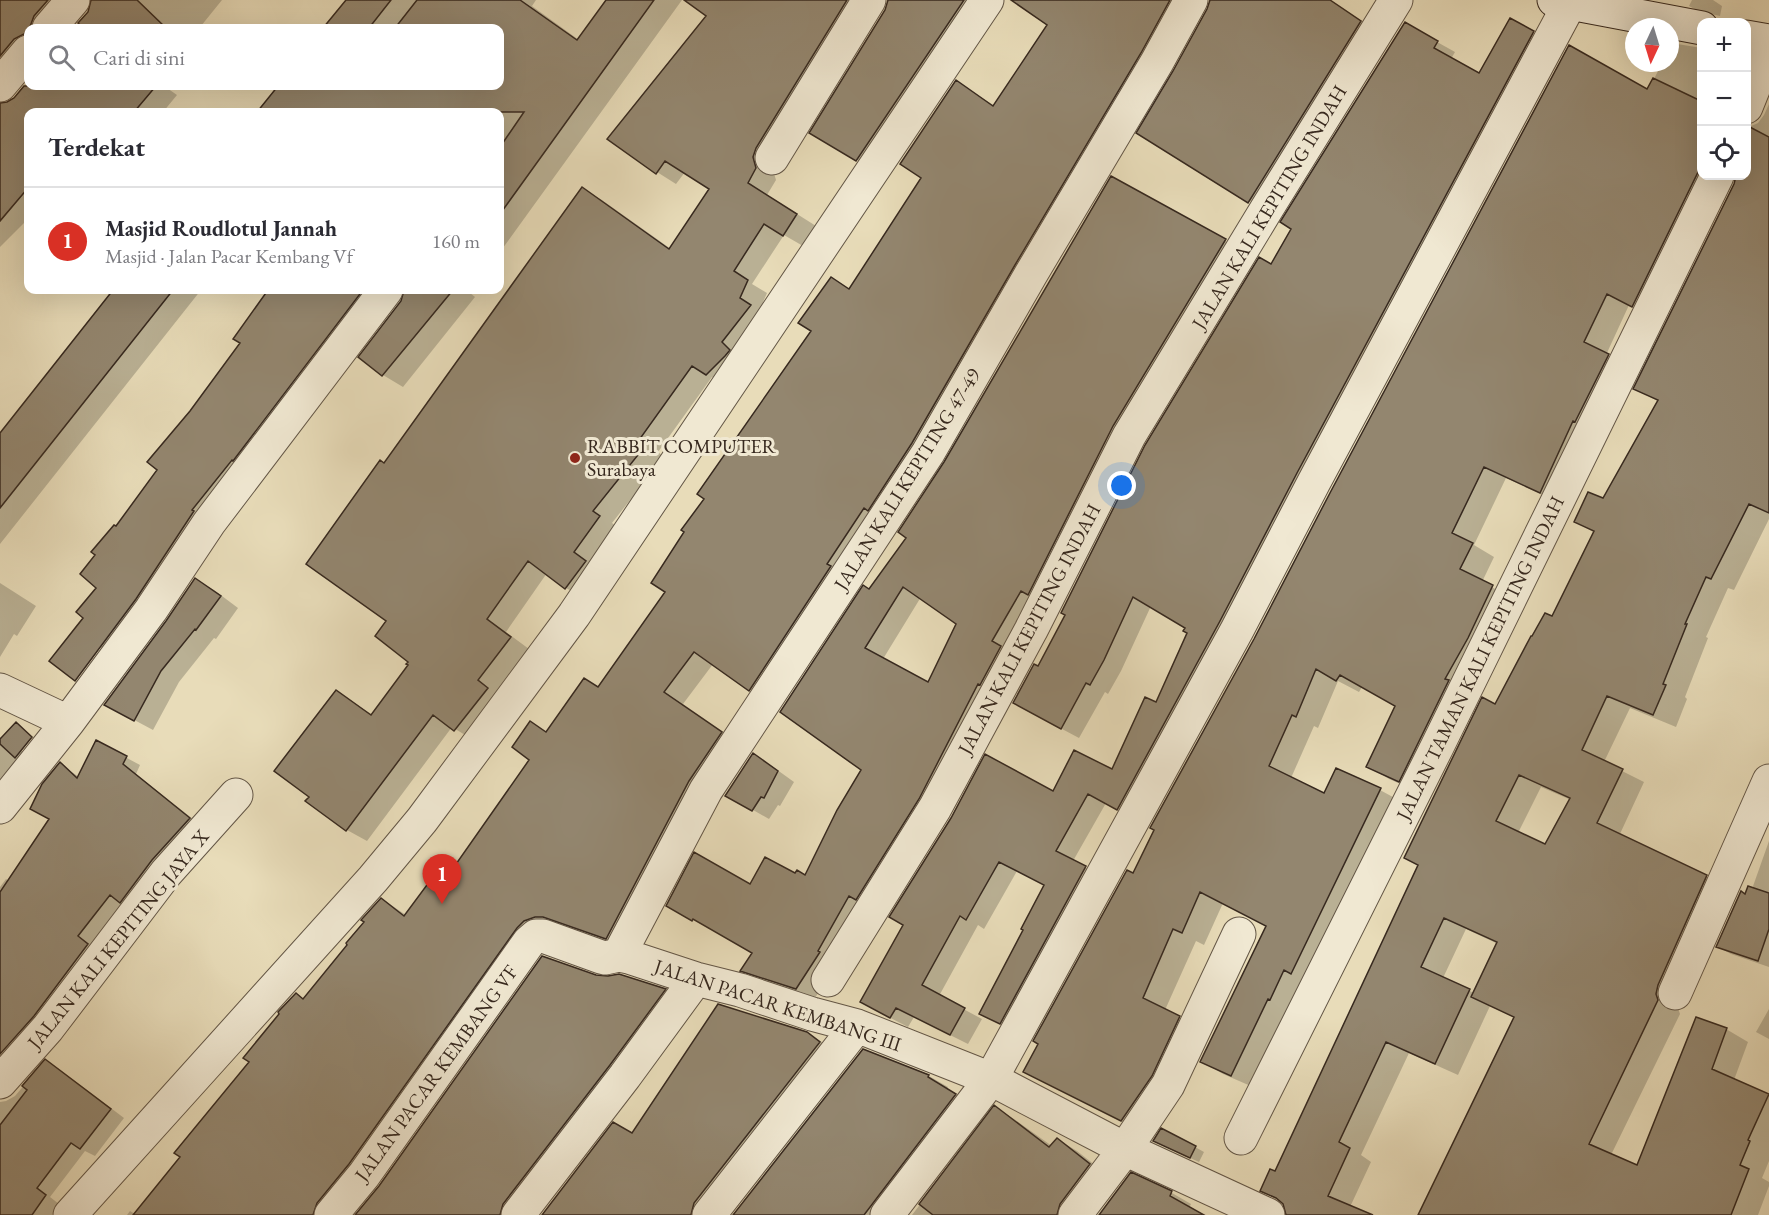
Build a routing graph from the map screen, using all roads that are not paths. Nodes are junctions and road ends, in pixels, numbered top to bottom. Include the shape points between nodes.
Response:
1 (73, 0) edge
2 (869, 0) edge
3 (987, 0) edge
4 (1191, 0) edge
5 (1396, 0) edge
6 (1562, 2) edge
7 (52, 24) edge
8 (1697, 27) edge
9 (1751, 38) edge
10 (1769, 41) edge
11 (1769, 50) edge
12 (24, 57) edge
13 (0, 85) edge
14 (1751, 95) edge
15 (772, 158) dead end
16 (1715, 180) edge
17 (383, 294) edge
18 (0, 690) edge
19 (68, 722) junction
20 (1769, 781) edge
21 (236, 795) dead end
22 (0, 807) edge
23 (1239, 934) dead end
24 (543, 936) joint
25 (619, 955) junction
26 (696, 979) junction
27 (828, 980) dead end
28 (1675, 993) dead end
29 (857, 1026) junction
30 (991, 1078) junction
31 (0, 1082) edge
32 (1241, 1138) dead end
33 (1125, 1149) junction
34 (70, 1215) edge
35 (331, 1215) edge
36 (518, 1215) edge
37 (709, 1215) edge
38 (887, 1215) edge
39 (1075, 1215) edge
40 (1268, 1215) edge

1 - 7 street
2 - 15 street
3 - 34 street via 574,615 422,820
4 - 25 street, JALAN KALI KEPITING 47-49 via 928,453 706,790
5 - 27 street, JALAN KALI KEPITING INDAH via 1129,436 1031,630 934,808
6 - 8 street
6 - 30 street via 1237,630
9 - 10 street
11 - 14 street
12 - 13 street
16 - 32 street, JALAN TAMAN KALI KEPITING INDAH
17 - 19 street via 209,522 151,610
18 - 19 street
19 - 22 street
20 - 28 street
21 - 31 street, JALAN KALI KEPITING JAYA X via 166,873 48,1028
23 - 33 street via 1168,1085
24 - 25 street, JALAN PACAR KEMBANG III via 605,958
24 - 35 street, JALAN PACAR KEMBANG VF via 529,942 364,1175
25 - 26 street, JALAN PACAR KEMBANG III
26 - 29 street, JALAN PACAR KEMBANG III
26 - 36 street
29 - 30 street, JALAN PACAR KEMBANG III
29 - 37 street
30 - 33 street, JALAN PACAR KEMBANG III
30 - 38 street
33 - 39 street
33 - 40 street, JALAN PACAR KEMBANG III

